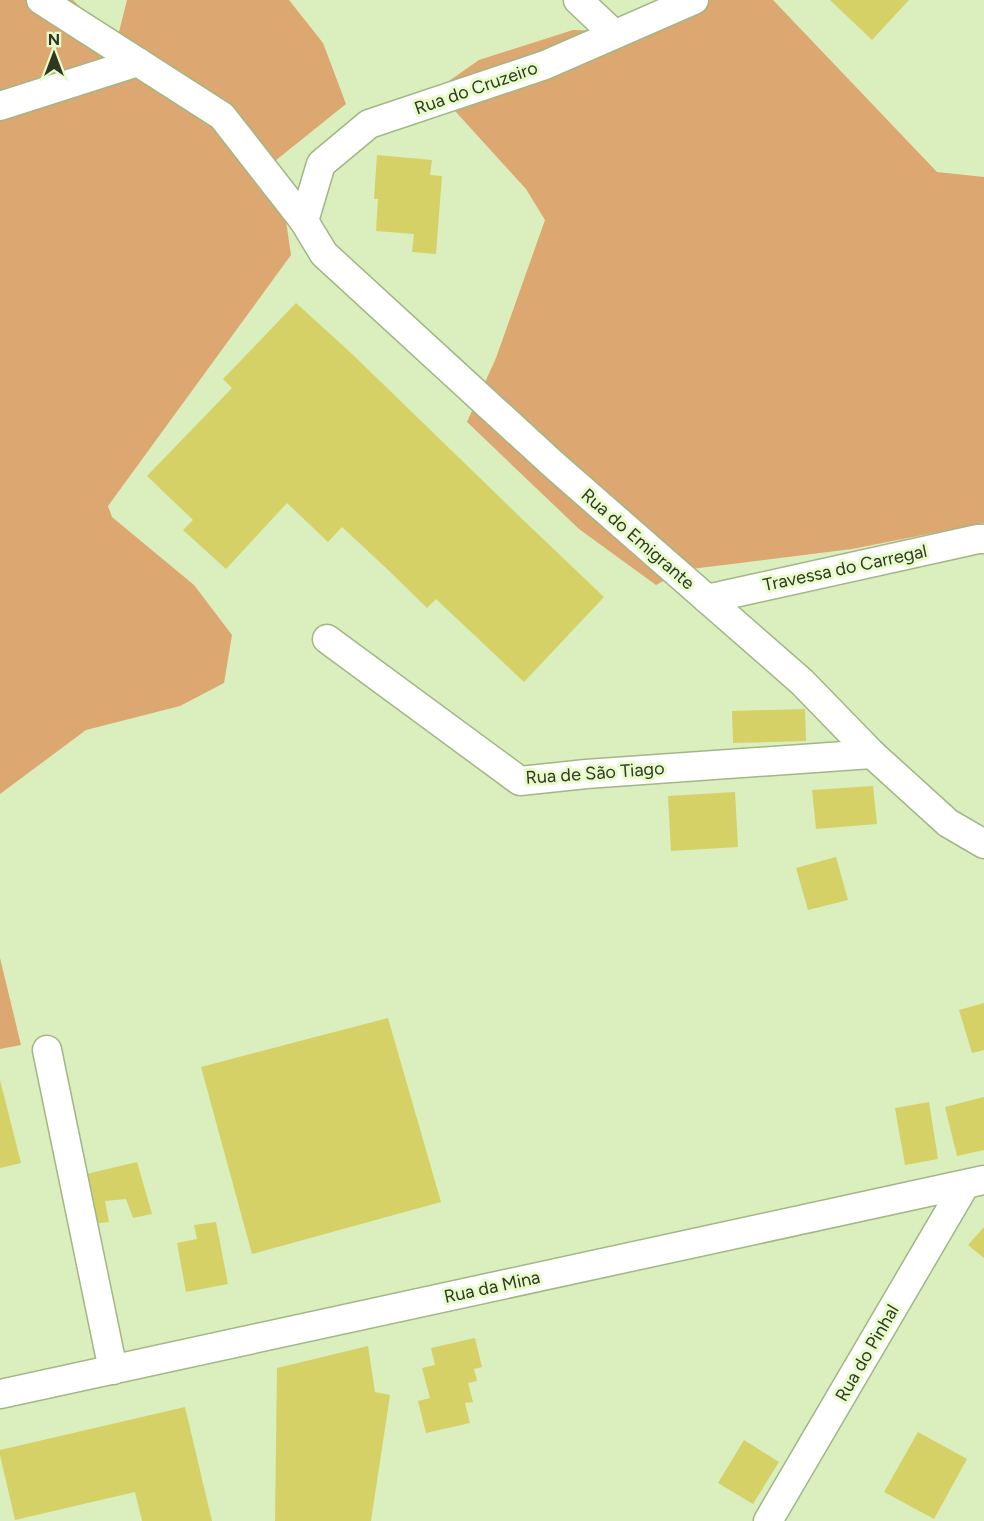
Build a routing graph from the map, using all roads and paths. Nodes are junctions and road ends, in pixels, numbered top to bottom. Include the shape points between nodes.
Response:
1 (41, 0) edge
2 (578, 0) edge
3 (694, 0) edge
4 (614, 34) junction
5 (138, 62) junction
6 (0, 106) edge
7 (304, 221) junction
8 (984, 539) edge
9 (707, 599) junction
10 (327, 639) dead end
11 (872, 754) junction
12 (984, 844) edge
13 (47, 1050) dead end
14 (974, 1182) edge
15 (113, 1370) junction
16 (0, 1394) edge
17 (768, 1521) edge

1 - 5 street, Rua do Emigrante
2 - 4 street
3 - 4 street, Rua do Cruzeiro
4 - 7 street, Rua do Cruzeiro via 545,65 369,124 321,164
5 - 6 street
5 - 7 street, Rua do Emigrante via 222,116
7 - 9 street, Rua do Emigrante via 324,254
8 - 9 street, Travessa do Carregal
9 - 11 street, Rua do Emigrante via 802,682
10 - 11 street, Rua de São Tiago via 520,781
11 - 12 street, Rua do Emigrante via 948,823
13 - 15 street
14 - 15 street, Rua da Mina
14 - 17 street, Rua do Pinhal
15 - 16 street, Rua da Mina

